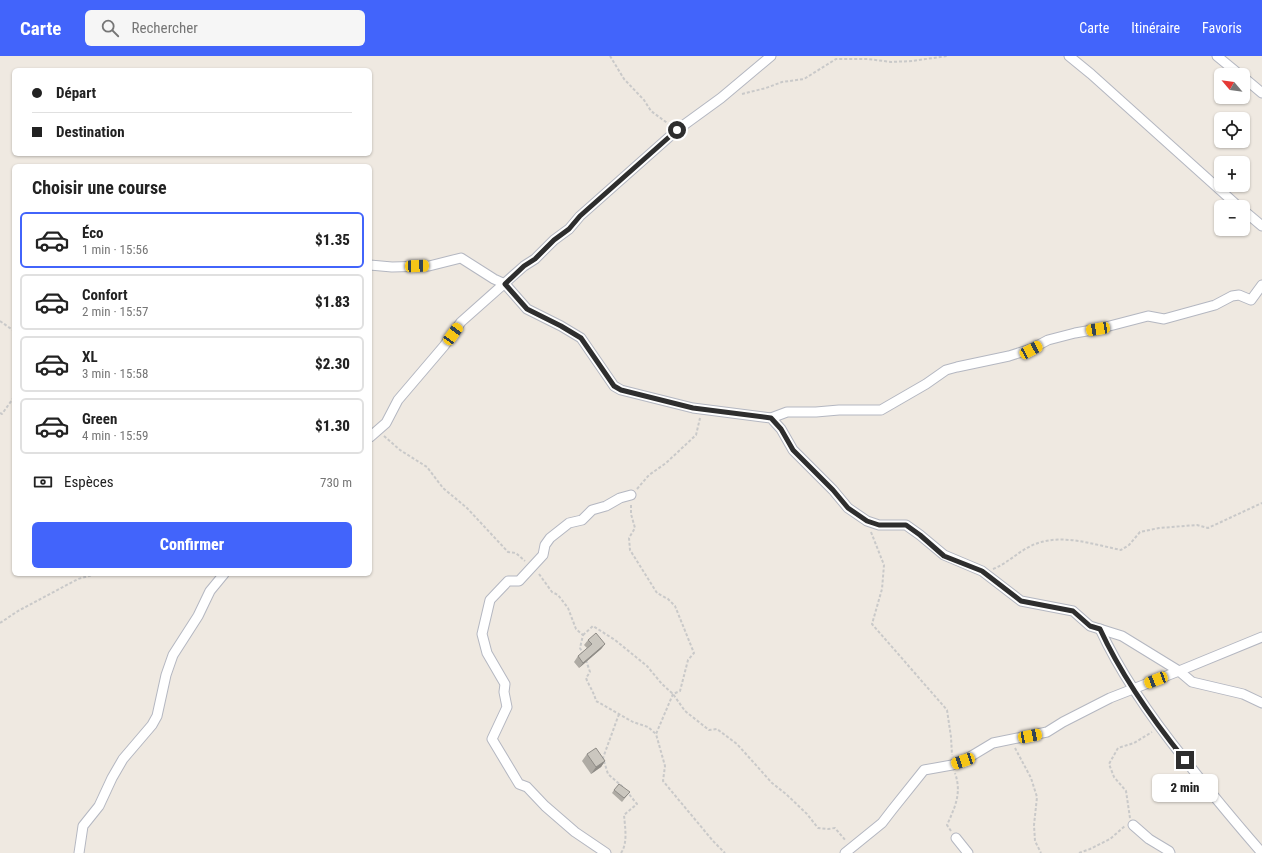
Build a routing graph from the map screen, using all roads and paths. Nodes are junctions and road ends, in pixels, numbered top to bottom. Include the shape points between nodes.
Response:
1 (610, 56) edge
2 (771, 56) edge
3 (947, 56) edge
4 (1069, 56) edge
5 (1217, 56) edge
6 (1232, 68) edge
7 (1250, 83) edge
8 (1262, 93) edge
9 (721, 98) junction
10 (677, 130) junction
11 (1232, 200) edge
12 (1250, 216) edge
13 (1262, 226) edge
14 (372, 266) edge
15 (505, 284) junction
16 (1262, 285) edge
17 (0, 321) edge
18 (12, 330) edge
19 (12, 400) edge
20 (702, 410) junction
21 (0, 413) edge
22 (771, 418) junction
23 (378, 430) junction
24 (372, 435) edge
25 (631, 495) junction
26 (1262, 503) edge
27 (867, 521) junction
28 (532, 567) junction
29 (982, 571) junction
30 (90, 576) edge
31 (222, 576) edge
32 (0, 623) edge
33 (1100, 629) junction
34 (583, 635) junction
35 (1262, 637) edge
36 (1179, 671) junction
37 (1133, 689) junction
38 (673, 694) junction
39 (1262, 703) edge
40 (618, 714) junction
41 (1159, 727) junction
42 (656, 734) junction
43 (1012, 739) junction
44 (952, 765) junction
45 (1133, 825) junction
46 (956, 838) joint
47 (848, 851) edge
48 (79, 853) edge
49 (606, 853) edge
50 (622, 853) edge
51 (725, 853) edge
52 (968, 853) edge
53 (1041, 853) edge
54 (1079, 853) edge
55 (1170, 853) edge
56 (1262, 853) edge

1 - 10 path via 624,79 651,111
2 - 9 street
3 - 9 path via 892,62 836,59 804,79
4 - 11 street
5 - 6 street
7 - 8 street
9 - 10 street
10 - 15 street
12 - 13 street
14 - 15 street via 429,266 461,258
15 - 20 street via 527,309 581,338 617,388
15 - 23 street via 461,322 398,400 386,423
16 - 22 street via 1251,300 1239,295 1232,296 1215,305 1164,319 1148,316 1074,333 1048,340 1031,350 946,370 881,410 787,412
17 - 18 path
19 - 21 path via 2,414
20 - 22 street
20 - 25 path via 696,435 649,475
22 - 27 street via 781,429 793,450 848,508
23 - 24 street
23 - 28 path via 400,450 427,468 443,488 468,508 508,552 516,553
25 - 28 street via 592,510 582,520 569,523 550,538 543,555
25 - 38 path via 630,514 635,528 629,538 630,550 657,593 675,606 694,653 688,660 680,691
26 - 29 path via 1208,528 1197,525 1140,532 1121,550 1064,539 1040,542 994,569
27 - 29 street via 879,525 906,525 944,556
27 - 44 path via 884,566 882,589 872,624 947,710
28 - 34 path via 568,608 576,629
28 - 49 street via 519,581 508,581 490,600 482,634 487,653 505,684 507,707 492,739 519,784 527,787 574,832
29 - 33 street via 1021,601 1073,611 1090,626
30 - 32 path via 72,582
31 - 48 street via 210,591 198,616 173,655 157,716 152,725 123,759 99,806 83,826
33 - 36 street via 1122,636
33 - 37 street via 1111,654
34 - 38 path via 593,626 615,640 647,666
34 - 40 path via 580,648 588,663 590,672 586,678 594,691 596,701
35 - 36 street
36 - 37 street
36 - 39 street via 1192,682 1243,694
37 - 41 street
37 - 43 street via 1110,698 1047,732
38 - 42 path
38 - 47 path via 685,711 709,730 717,729 737,744 818,828 835,828 842,835
40 - 42 path via 648,727
40 - 50 path via 602,758 608,774 623,786 637,804 624,815 625,848
41 - 45 path via 1134,743 1118,748 1109,764 1114,777 1126,792
41 - 56 street
42 - 51 path via 666,766 663,781
43 - 44 street via 993,742
43 - 53 path via 1038,797 1034,825 1035,841
44 - 46 path via 959,790 947,826
44 - 47 street via 924,770 882,823
45 - 54 path via 1124,826 1110,839
45 - 55 street
46 - 52 street

